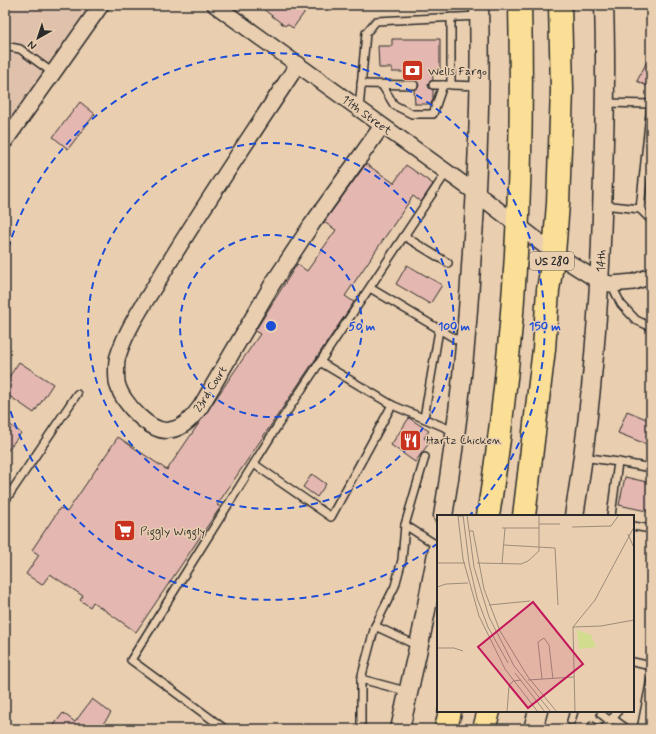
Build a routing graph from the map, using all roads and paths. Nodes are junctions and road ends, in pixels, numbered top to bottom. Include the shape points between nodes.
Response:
1 (101, 5) edge
2 (215, 5) edge
3 (520, 5) edge
4 (560, 5) edge
5 (604, 5) edge
6 (479, 10) edge
7 (451, 17) junction
8 (5, 46) edge
9 (298, 64) junction
10 (53, 73) junction
11 (361, 84) junction
12 (382, 85) junction
13 (414, 85) dead end
14 (433, 85) dead end
15 (443, 85) junction
16 (451, 86) junction
17 (479, 86) junction
18 (605, 103) junction
19 (651, 104) edge
20 (359, 110) junction
21 (382, 126) junction
22 (5, 141) edge
23 (446, 173) junction
24 (476, 193) junction
25 (603, 205) junction
26 (640, 210) junction
27 (651, 220) edge
28 (518, 226) junction
29 (404, 236) junction
30 (554, 253) junction
31 (448, 263) dead end
32 (651, 276) edge
33 (605, 283) junction
34 (370, 288) junction
35 (651, 327) edge
36 (440, 330) junction
37 (465, 345) junction
38 (320, 362) junction
39 (77, 394) dead end
40 (392, 405) junction
41 (424, 418) junction
42 (456, 432) junction
43 (425, 457) dead end
44 (583, 457) junction
45 (618, 462) junction
46 (254, 464) junction
47 (651, 468) edge
48 (5, 501) edge
49 (443, 515) edge
50 (488, 515) edge
51 (524, 515) edge
52 (574, 515) edge
53 (610, 515) edge
54 (405, 525) junction
55 (634, 526) edge
56 (651, 529) edge
57 (437, 546) edge
58 (437, 552) edge
59 (375, 626) junction
60 (419, 646) junction
61 (634, 662) edge
62 (651, 666) edge
63 (361, 679) junction
64 (651, 679) edge
65 (409, 692) junction
66 (649, 700) edge
67 (450, 712) edge
68 (489, 712) edge
69 (538, 712) edge
70 (576, 712) edge
71 (616, 712) edge
72 (601, 714) dead end
73 (611, 720) junction
74 (571, 722) dead end
75 (226, 729) edge
76 (361, 729) edge
77 (400, 729) edge
78 (446, 729) edge
79 (484, 729) edge
80 (533, 729) edge
81 (604, 729) edge
82 (626, 729) edge
83 (641, 729) edge

1 - 10 street
2 - 9 street, 11th Street
3 - 28 highway, US 280 via 522,106
4 - 30 highway, US 280 via 562,90
5 - 18 street, 14th
6 - 7 lane
6 - 17 street
7 - 11 lane via 376,21 366,34
7 - 16 lane
8 - 10 lane via 20,49
9 - 20 street, 11th Street
9 - 21 street, 23rd Court via 187,233 128,332 117,357 118,386 132,411 156,428 169,431 182,426 192,417 201,406 273,283
10 - 22 street
11 - 12 lane
11 - 20 lane
12 - 13 lane
12 - 15 lane via 394,105 412,114 433,114
14 - 15 lane
15 - 16 lane
16 - 17 lane
17 - 24 street
18 - 19 lane
18 - 25 street, 14th
19 - 26 lane
20 - 21 street, 11th Street
21 - 23 street, 11th Street
23 - 24 street, 11th Street
23 - 29 lane
24 - 28 street, 11th Street
24 - 37 street
25 - 26 lane
25 - 33 street, 14th
26 - 27 lane
28 - 30 street, 11th Street
28 - 50 highway, US 280 via 506,383
29 - 31 lane
29 - 34 lane
30 - 33 street, 11th Street
30 - 51 highway, US 280
32 - 33 street via 634,282
33 - 35 lane via 636,320
33 - 44 street, 14th
34 - 36 lane
34 - 38 lane
36 - 37 lane
36 - 41 lane
37 - 42 street
38 - 40 lane
38 - 46 lane
39 - 48 lane
40 - 41 lane
40 - 46 lane via 332,517
41 - 42 lane
42 - 49 street
43 - 54 lane
44 - 45 lane
44 - 52 street, 14th
45 - 47 lane
45 - 53 lane
46 - 75 lane via 131,660
54 - 57 lane
54 - 59 lane via 402,560 395,586
55 - 56 lane
58 - 60 street
59 - 60 lane
59 - 63 lane
60 - 65 street
61 - 62 lane
63 - 65 lane
63 - 76 lane
64 - 66 lane
65 - 77 street
66 - 83 lane
67 - 78 highway
68 - 79 highway
69 - 80 street
70 - 74 lane
71 - 73 lane
72 - 73 lane
73 - 81 lane
73 - 82 lane

